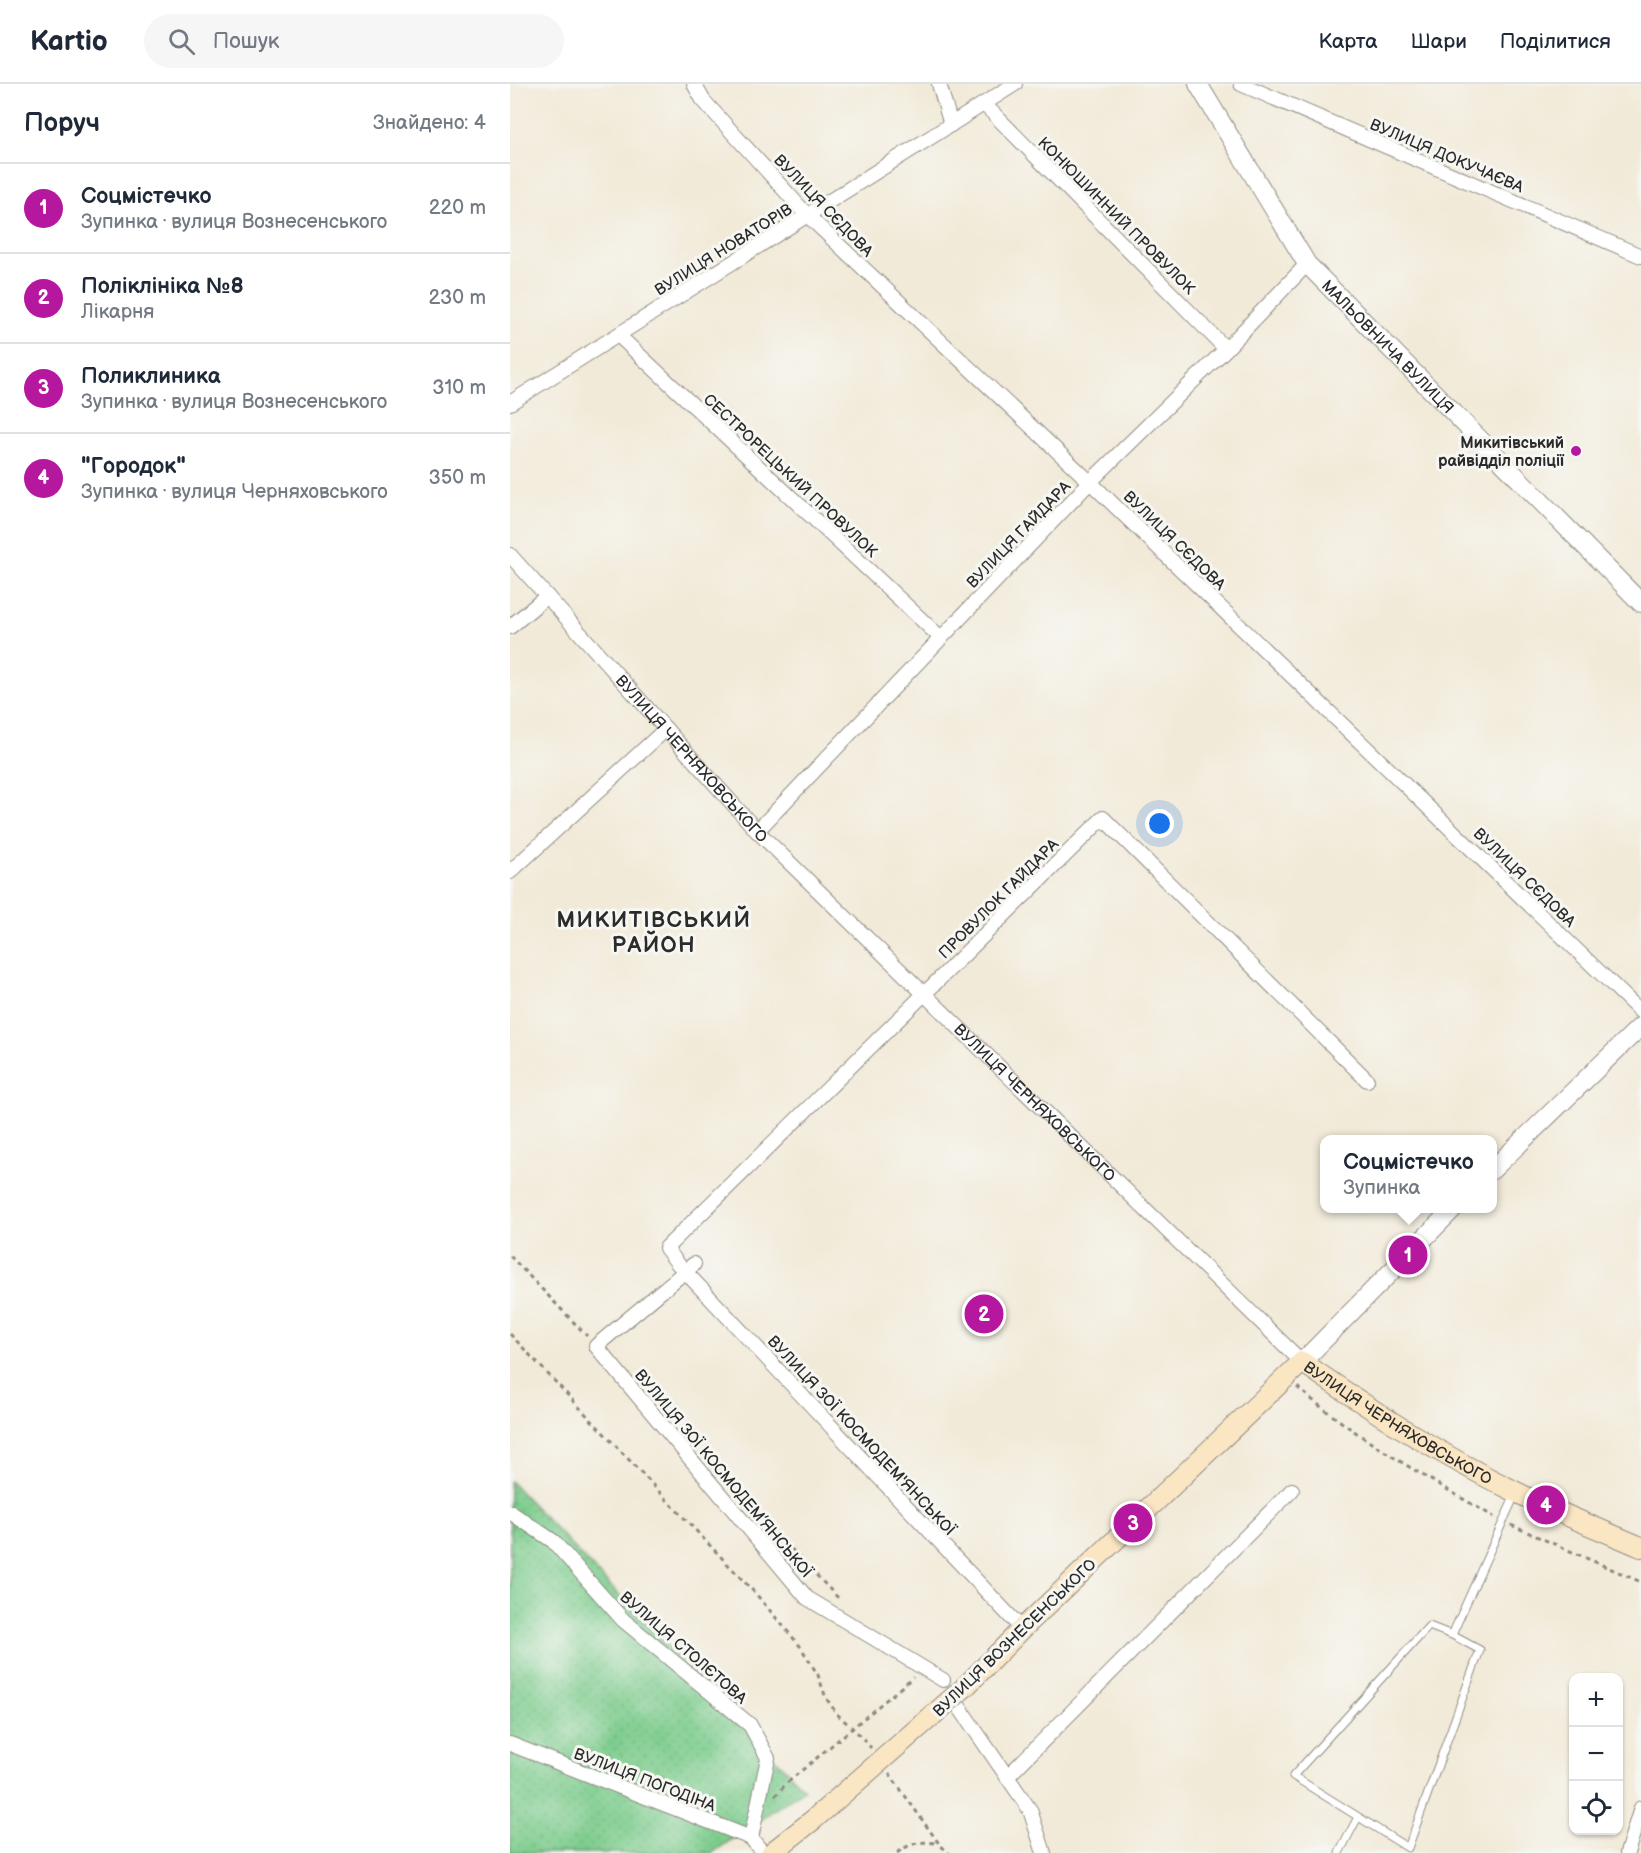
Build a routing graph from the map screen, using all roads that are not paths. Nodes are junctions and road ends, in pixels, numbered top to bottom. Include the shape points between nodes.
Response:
1 (694, 84) edge
2 (939, 84) edge
3 (1015, 84) edge
4 (1198, 84) edge
5 (1241, 84) edge
6 (984, 104) junction
7 (951, 125) junction
8 (807, 216) junction
9 (1641, 256) edge
10 (1306, 264) junction
11 (618, 335) junction
12 (1226, 349) junction
13 (510, 403) edge
14 (1090, 482) junction
15 (510, 555) edge
16 (547, 596) junction
17 (1641, 603) edge
18 (510, 627) edge
19 (940, 638) junction
20 (666, 729) junction
21 (757, 831) junction
22 (510, 872) edge
23 (924, 994) junction
24 (1641, 1012) edge
25 (1641, 1026) edge
26 (1367, 1080) dead end
27 (1497, 1165) edge
28 (1450, 1213) edge
29 (686, 1266) junction
30 (1302, 1362) junction
31 (1292, 1490) dead end
32 (1516, 1493) junction
33 (510, 1512) edge
34 (1641, 1547) edge
35 (1023, 1629) junction
36 (1452, 1635) junction
37 (943, 1680) dead end
38 (959, 1692) junction
39 (510, 1744) edge
40 (1007, 1777) junction
41 (1641, 1808) edge
42 (1358, 1817) junction
43 (751, 1838) junction
44 (763, 1853) edge
45 (771, 1853) edge
46 (1044, 1853) edge
47 (1339, 1853) edge
48 (1627, 1853) edge

1 - 8 street, ВУЛИЦЯ СЄДОВА via 703,100
2 - 7 street
3 - 6 street, ВУЛИЦЯ НОВАТОРІВ
4 - 10 street, МАЛЬОВНИЧА ВУЛИЦЯ
5 - 9 street, ВУЛИЦЯ ДОКУЧАЄВА
6 - 7 street, ВУЛИЦЯ НОВАТОРІВ
6 - 12 street, КОНЮШИННИЙ ПРОВУЛОК
7 - 8 street, ВУЛИЦЯ НОВАТОРІВ
8 - 11 street, ВУЛИЦЯ НОВАТОРІВ
8 - 14 street, ВУЛИЦЯ СЄДОВА
10 - 12 street, ВУЛИЦЯ ГАЙДАРА
10 - 17 street, МАЛЬОВНИЧА ВУЛИЦЯ
11 - 13 street, ВУЛИЦЯ НОВАТОРІВ
11 - 19 street, СЕСТРОРЕЦЬКИЙ ПРОВУЛОК
12 - 14 street, ВУЛИЦЯ ГАЙДАРА
14 - 19 street, ВУЛИЦЯ ГАЙДАРА
14 - 24 street, ВУЛИЦЯ СЄДОВА
15 - 16 street, ВУЛИЦЯ ЧЕРНЯХОВСЬКОГО
16 - 18 street
16 - 20 street, ВУЛИЦЯ ЧЕРНЯХОВСЬКОГО
19 - 21 street, ВУЛИЦЯ ГАЙДАРА
20 - 21 street, ВУЛИЦЯ ЧЕРНЯХОВСЬКОГО
20 - 22 street
21 - 23 street, ВУЛИЦЯ ЧЕРНЯХОВСЬКОГО
23 - 26 street, ПРОВУЛОК ГАЙДАРА via 1103,818
23 - 29 street, ПРОВУЛОК ГАЙДАРА via 666,1248
23 - 30 street, ВУЛИЦЯ ЧЕРНЯХОВСЬКОГО
25 - 27 street
28 - 30 street, ВУЛИЦЯ ВОЗНЕСЕНСЬКОГО
29 - 35 street, ВУЛИЦЯ ЗОЇ КОСМОДЕМ'ЯНСЬКОЇ
29 - 37 street, ВУЛИЦЯ ЗОЇ КОСМОДЕМ’ЯНСЬКОЇ via 596,1346 807,1598
30 - 32 main road, ВУЛИЦЯ ЧЕРНЯХОВСЬКОГО via 1390,1423
30 - 35 main road, ВУЛИЦЯ ВОЗНЕСЕНСЬКОГО
31 - 40 street
32 - 34 main road, ВУЛИЦЯ ЧЕРНЯХОВСЬКОГО
32 - 36 lane
33 - 43 street, ВУЛИЦЯ СТОЛЄТОВА via 553,1541 623,1620 750,1725 768,1758
35 - 38 main road, ВУЛИЦЯ ВОЗНЕСЕНСЬКОГО
36 - 42 lane via 1480,1650 1408,1848
36 - 42 lane via 1429,1626 1293,1776
38 - 40 street
38 - 45 main road, ВУЛИЦЯ ВОЗНЕСЕНСЬКОГО, bridge
39 - 43 street, ВУЛИЦЯ ПОГОДІНА
40 - 46 street via 1030,1810
41 - 48 street
42 - 47 lane
43 - 44 street

